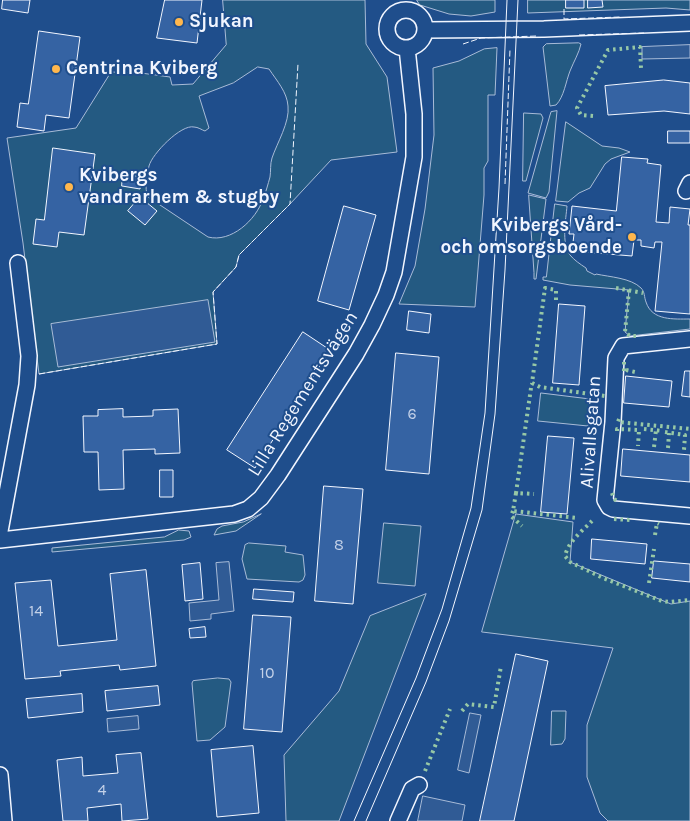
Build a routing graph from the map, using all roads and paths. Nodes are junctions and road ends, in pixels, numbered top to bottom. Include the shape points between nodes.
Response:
1 (398, 5) edge
2 (690, 24) edge
3 (426, 30) junction
4 (408, 48) junction
5 (18, 263) dead end
6 (690, 339) edge
7 (690, 516) edge
8 (0, 531) edge
9 (0, 540) edge
10 (0, 775) edge
11 (418, 785) dead end
12 (4, 821) edge
13 (398, 821) edge

1 - 3 street via 419,14
1 - 4 street via 387,32 395,45
2 - 3 street
3 - 4 street via 421,42
4 - 9 street, Lilla Regementsvägen via 414,157 394,272 356,354 261,498 248,509 234,514
5 - 8 street via 29,356 27,385
6 - 7 street, Alivallsgatan via 624,346 618,353 605,500 614,509
10 - 12 street
11 - 13 street via 412,789

